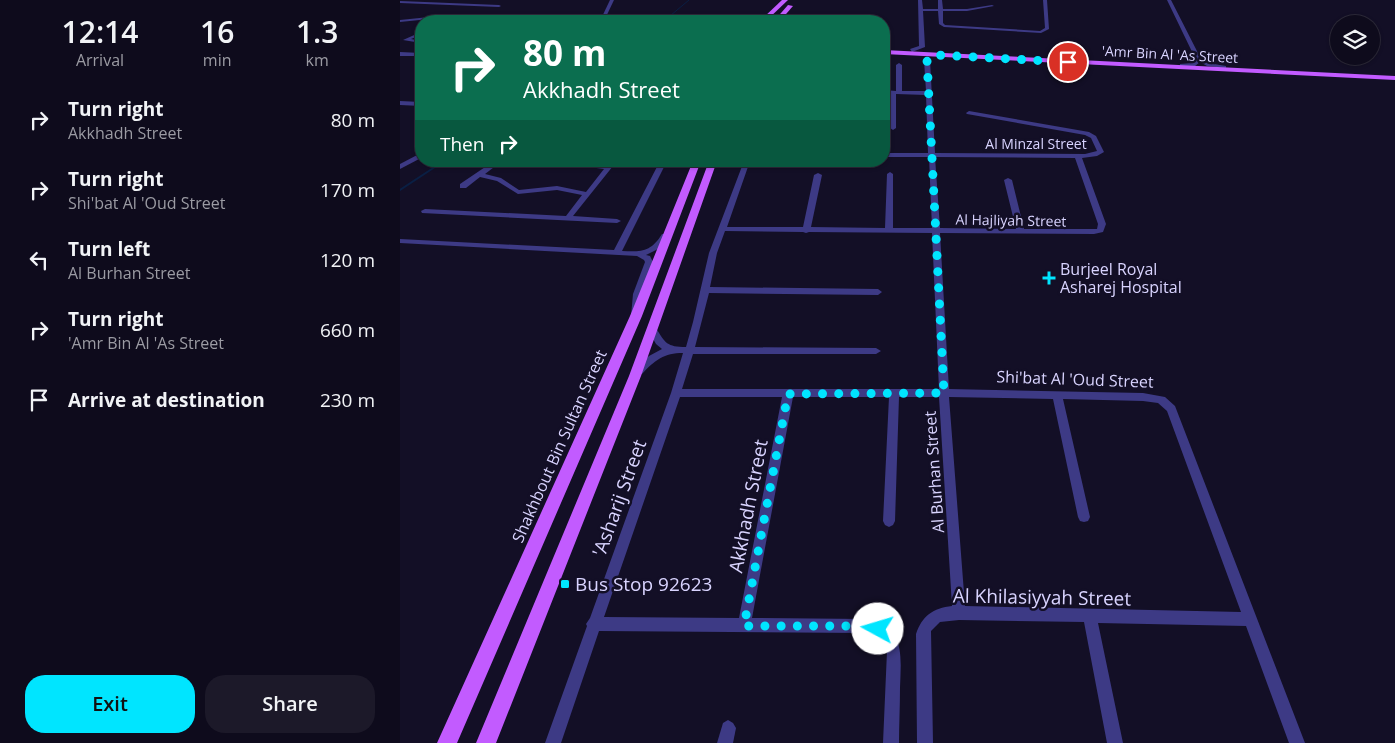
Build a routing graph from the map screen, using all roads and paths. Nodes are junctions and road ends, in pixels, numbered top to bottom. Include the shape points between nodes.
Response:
1 (612, 0) edge
2 (785, 0) edge
3 (795, 0) edge
4 (920, 0) edge
5 (940, 0) edge
6 (1045, 0) edge
7 (1169, 0) edge
8 (400, 2) edge
9 (992, 6) dead end
10 (921, 10) junction
11 (940, 10) junction
12 (485, 15) edge
13 (605, 15) edge
14 (769, 15) edge
15 (781, 15) edge
16 (415, 19) edge
17 (400, 21) edge
18 (415, 36) edge
19 (415, 41) edge
20 (922, 47) junction
21 (890, 50) edge
22 (912, 52) junction
23 (400, 54) edge
24 (408, 55) junction
25 (415, 55) edge
26 (937, 55) junction
27 (928, 56) junction
28 (400, 59) edge
29 (1199, 60) junction
30 (899, 65) dead end
31 (1182, 65) junction
32 (1224, 67) junction
33 (1395, 76) edge
34 (890, 92) edge
35 (896, 92) junction
36 (928, 92) junction
37 (400, 103) edge
38 (415, 104) edge
39 (969, 113) dead end
40 (893, 128) dead end
41 (890, 154) edge
42 (932, 155) junction
43 (1078, 156) junction
44 (415, 158) edge
45 (400, 167) edge
46 (490, 167) edge
47 (602, 167) edge
48 (661, 167) edge
49 (692, 167) edge
50 (711, 167) edge
51 (745, 167) edge
52 (609, 168) joint
53 (890, 174) dead end
54 (479, 175) junction
55 (818, 175) dead end
56 (1008, 180) dead end
57 (463, 186) dead end
58 (587, 194) junction
59 (425, 211) dead end
60 (678, 213) junction
61 (568, 218) junction
62 (617, 221) dead end
63 (722, 229) junction
64 (806, 230) junction
65 (889, 230) junction
66 (935, 231) junction
67 (1021, 232) junction
68 (400, 241) edge
69 (617, 252) junction
70 (638, 254) junction
71 (705, 290) junction
72 (878, 292) dead end
73 (636, 316) junction
74 (653, 330) junction
75 (670, 350) junction
76 (689, 350) junction
77 (876, 351) dead end
78 (635, 376) junction
79 (676, 393) junction
80 (944, 393) junction
81 (788, 394) junction
82 (894, 394) junction
83 (1057, 395) junction
84 (1084, 517) dead end
85 (889, 521) dead end
86 (960, 613) junction
87 (1090, 616) junction
88 (1250, 619) junction
89 (593, 624) junction
90 (744, 626) junction
91 (448, 743) edge
92 (486, 743) edge
93 (553, 743) edge
94 (891, 743) edge
95 (925, 743) edge
96 (1115, 743) edge
97 (1297, 743) edge

1 - 13 street
2 - 14 main road
3 - 15 main road
4 - 10 street
5 - 11 street
6 - 11 street via 1047,29 1041,32 948,27 941,24
7 - 29 street
8 - 12 street via 501,4
9 - 11 street
10 - 11 street
10 - 20 street
16 - 17 street
18 - 19 street via 405,40
20 - 22 street
20 - 27 street
21 - 22 main road, 'Amr Bin Al 'As Street
22 - 26 main road, 'Amr Bin Al 'As Street
22 - 27 main road, 'Amr Bin Al 'As Street
23 - 24 street
24 - 25 street
24 - 28 street
26 - 27 street
26 - 33 main road, 'Amr Bin Al 'As Street
27 - 31 main road, 'Amr Bin Al 'As Street
27 - 36 street, Al Burhan Street
29 - 31 street via 1195,64
29 - 32 street
30 - 35 street
31 - 32 main road, 'Amr Bin Al 'As Street
32 - 33 main road, 'Amr Bin Al 'As Street
34 - 35 street
35 - 36 street
35 - 40 street
36 - 42 street, Al Burhan Street
37 - 38 street
39 - 43 street, Al Minzal Street via 1093,135 1100,154
41 - 42 street, Al Minzal Street
42 - 43 street, Al Minzal Street
42 - 66 street, Al Burhan Street
43 - 67 street, Al Hajliyah Street via 1101,228 1091,233
44 - 45 street
46 - 54 street
47 - 52 street
48 - 69 street
49 - 60 main road, Shakhbout Bin Sultan Street
50 - 74 main road
51 - 63 street, 'Asharij Street
52 - 58 street
53 - 65 street
54 - 57 street
54 - 58 street via 499,179 518,192 557,188
55 - 64 street
56 - 67 street
58 - 61 street
59 - 61 street
60 - 70 street via 659,246
60 - 73 main road, Shakhbout Bin Sultan Street
61 - 62 street
63 - 64 street, Al Hajliyah Street
63 - 71 street, 'Asharij Street via 712,252
64 - 65 street, Al Hajliyah Street
65 - 66 street, Al Hajliyah Street
66 - 67 street, Al Hajliyah Street
66 - 80 street, Al Burhan Street
68 - 69 street
69 - 70 street
70 - 73 street via 649,262 637,294
71 - 72 street
71 - 76 street, 'Asharij Street
73 - 91 main road, Shakhbout Bin Sultan Street
74 - 75 street via 659,342
74 - 78 main road
75 - 76 street
75 - 78 street via 652,358
76 - 77 street
76 - 79 street, 'Asharij Street
78 - 92 main road
79 - 81 street, Shi'bat Al 'Oud Street
79 - 89 street, 'Asharij Street
80 - 82 street, Shi'bat Al 'Oud Street
80 - 83 street, Shi'bat Al 'Oud Street
80 - 86 street, Al Burhan Street
81 - 82 street, Shi'bat Al 'Oud Street
81 - 90 street, Akkhadh Street
82 - 85 street
83 - 84 street
83 - 88 street, Shi'bat Al 'Oud Street via 1148,397 1170,406
86 - 87 street, Al Khilasiyyah Street
86 - 95 street, Al Khilasiyyah Street via 935,617 924,628
87 - 88 street, Al Khilasiyyah Street
87 - 96 street
88 - 97 street, Shi'bat Al 'Oud Street
89 - 90 street
89 - 93 street, 'Asharij Street
90 - 94 street via 872,626 884,632 894,651

